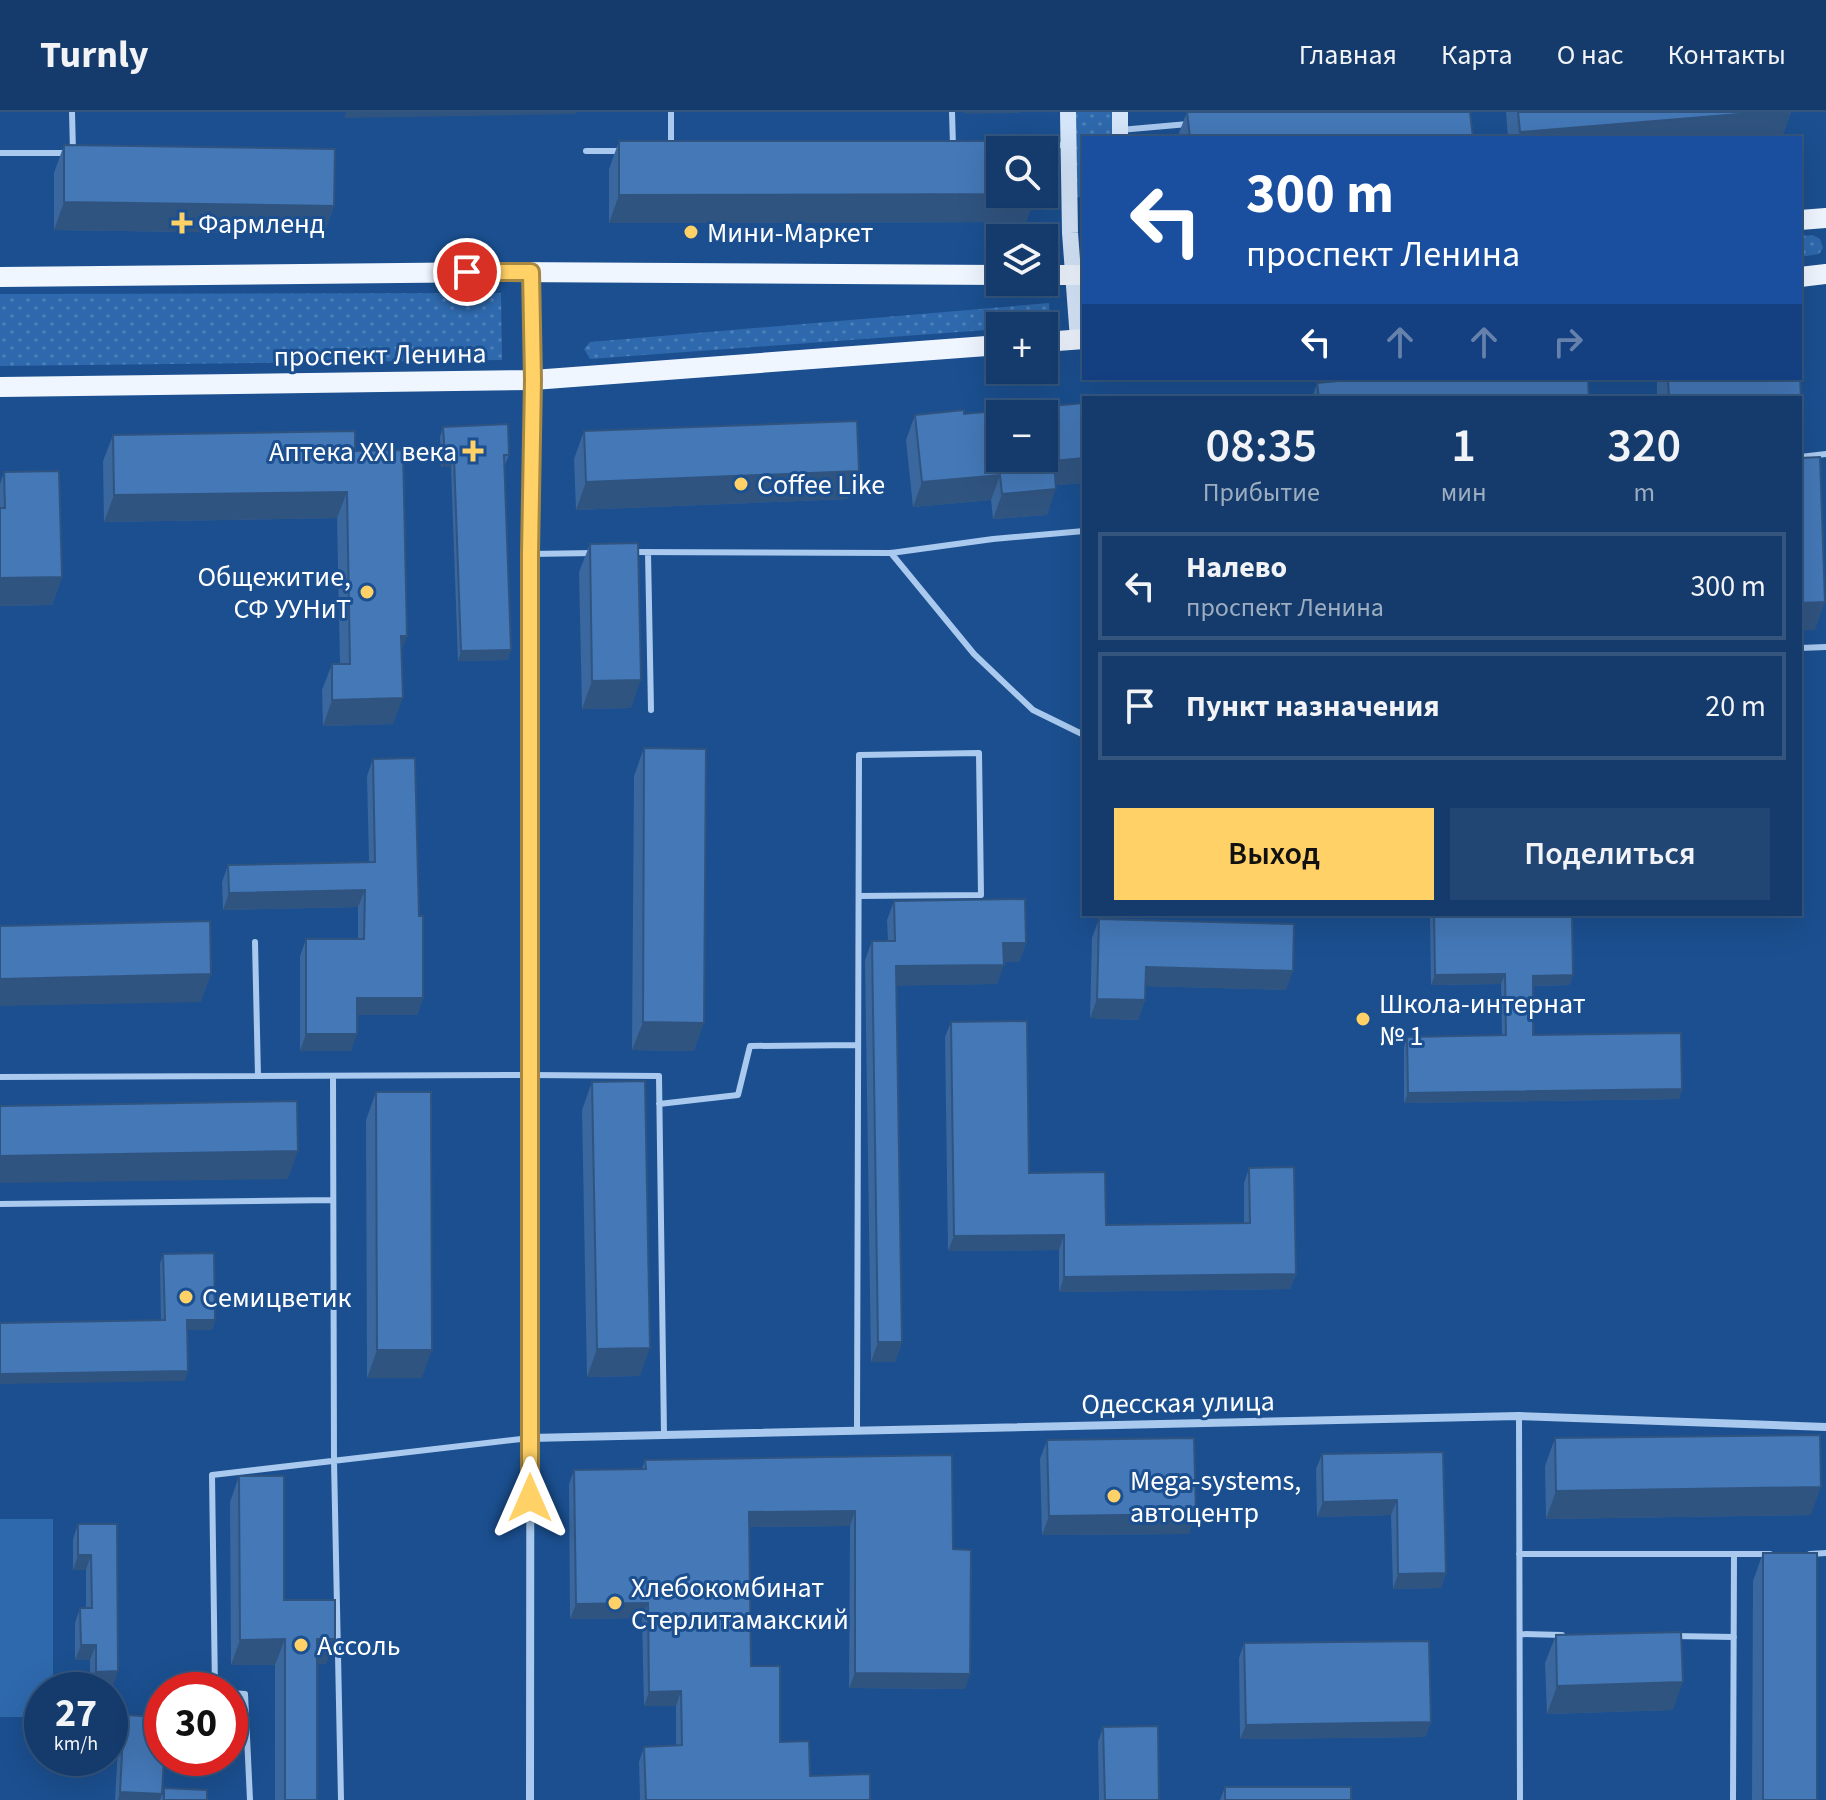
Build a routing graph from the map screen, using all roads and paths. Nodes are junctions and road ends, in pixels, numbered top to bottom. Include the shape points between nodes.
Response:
1 (72, 112) edge
2 (671, 112) edge
3 (952, 112) edge
4 (1068, 112) edge
5 (1120, 112) edge
6 (1191, 123) edge
7 (1120, 134) edge
8 (1058, 145) edge
9 (1068, 145) junction
10 (966, 149) edge
11 (586, 151) dead end
12 (629, 151) edge
13 (657, 151) edge
14 (0, 153) edge
15 (73, 153) junction
16 (88, 153) edge
17 (1826, 218) edge
18 (1802, 220) edge
19 (531, 272) junction
20 (1826, 274) edge
21 (986, 275) edge
22 (1058, 275) edge
23 (1079, 275) edge
24 (0, 277) edge
25 (1802, 277) edge
26 (1081, 339) edge
27 (1058, 341) edge
28 (986, 346) edge
29 (533, 380) junction
30 (0, 387) edge
31 (1826, 454) edge
32 (1802, 457) edge
33 (1082, 531) edge
34 (648, 552) junction
35 (604, 553) edge
36 (619, 553) edge
37 (891, 553) junction
38 (530, 554) junction
39 (1826, 647) edge
40 (1802, 648) edge
41 (651, 710) dead end
42 (1082, 734) edge
43 (859, 896) junction
44 (255, 942) dead end
45 (858, 1045) junction
46 (531, 1075) junction
47 (258, 1076) junction
48 (333, 1076) junction
49 (0, 1077) edge
50 (659, 1104) junction
51 (333, 1200) junction
52 (0, 1204) edge
53 (1519, 1416) junction
54 (1826, 1427) edge
55 (857, 1431) junction
56 (664, 1435) junction
57 (530, 1438) junction
58 (334, 1461) junction
59 (1826, 1553) edge
60 (1519, 1554) junction
61 (1734, 1554) junction
62 (1780, 1554) edge
63 (1795, 1554) edge
64 (1520, 1634) junction
65 (1565, 1635) edge
66 (1672, 1636) edge
67 (1734, 1637) junction
68 (215, 1672) edge
69 (248, 1758) edge
70 (250, 1800) edge
71 (341, 1800) edge
72 (530, 1800) edge
73 (1520, 1800) edge
74 (1733, 1800) edge

1 - 15 lane
2 - 13 lane via 671,151
3 - 10 lane via 953,150
4 - 9 street
5 - 7 street
6 - 7 lane
8 - 9 lane
9 - 23 street
11 - 12 lane
14 - 15 lane
15 - 16 lane
17 - 18 main road
19 - 21 main road
19 - 24 main road
19 - 29 street
20 - 25 main road
22 - 23 main road
23 - 26 street
26 - 27 main road
28 - 29 main road, проспект Ленина
29 - 30 main road, проспект Ленина
29 - 38 street
31 - 32 lane
33 - 37 lane
34 - 36 lane
34 - 37 lane
34 - 41 lane
35 - 38 lane
37 - 42 lane via 974,654 1014,692 1033,710
38 - 46 street
39 - 40 lane
43 - 43 lane via 859,755 979,753 981,895
43 - 45 lane
44 - 47 lane
45 - 50 lane via 750,1046 738,1095
45 - 55 lane
46 - 48 lane
46 - 50 lane via 659,1076
46 - 57 street
47 - 48 lane
47 - 49 lane
48 - 51 lane
50 - 56 lane
51 - 52 lane
51 - 58 lane
53 - 54 street, Одесская улица
53 - 55 street, Одесская улица
53 - 60 lane
55 - 56 street, Одесская улица
56 - 57 street, Одесская улица
57 - 58 lane
57 - 72 street
58 - 68 lane via 212,1475
58 - 71 lane
59 - 63 lane
60 - 61 lane
60 - 64 lane
61 - 62 lane
61 - 67 lane
64 - 65 lane
64 - 73 lane
66 - 67 lane
67 - 74 lane
69 - 70 lane

